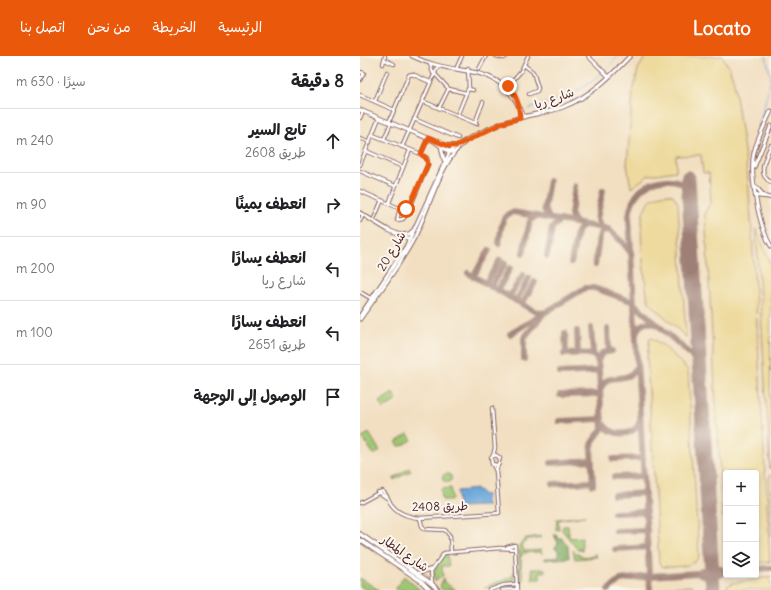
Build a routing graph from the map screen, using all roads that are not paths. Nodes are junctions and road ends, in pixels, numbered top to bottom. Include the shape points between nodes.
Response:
1 (385, 56) edge
2 (412, 56) edge
3 (462, 56) edge
4 (486, 56) edge
5 (496, 56) edge
6 (507, 56) edge
7 (528, 56) edge
8 (588, 56) edge
9 (630, 56) edge
10 (394, 64) dead end
11 (430, 64) junction
12 (524, 65) junction
13 (438, 66) junction
14 (457, 67) junction
15 (468, 68) junction
16 (479, 69) junction
17 (360, 72) edge
18 (387, 72) dead end
19 (433, 74) junction
20 (610, 78) junction
21 (360, 80) edge
22 (430, 82) junction
23 (508, 86) junction
24 (469, 88) junction
25 (448, 90) dead end
26 (474, 90) dead end
27 (466, 93) junction
28 (529, 94) dead end
29 (360, 95) edge
30 (375, 101) junction
31 (422, 101) junction
32 (484, 102) dead end
33 (520, 106) junction
34 (438, 108) junction
35 (362, 110) edge
36 (394, 110) junction
37 (771, 111) edge
38 (457, 116) junction
39 (524, 116) junction
40 (360, 118) edge
41 (379, 118) junction
42 (520, 118) junction
43 (414, 119) junction
44 (390, 122) junction
45 (771, 126) edge
46 (409, 131) junction
47 (373, 135) junction
48 (473, 137) junction
49 (360, 138) edge
50 (428, 138) junction
51 (458, 138) dead end
52 (384, 139) junction
53 (370, 142) junction
54 (442, 145) junction
55 (771, 145) edge
56 (456, 146) junction
57 (402, 147) junction
58 (410, 150) junction
59 (366, 151) junction
60 (451, 153) junction
61 (421, 154) junction
62 (766, 157) junction
63 (771, 159) edge
64 (361, 161) edge
65 (444, 161) junction
66 (360, 165) edge
67 (404, 167) junction
68 (754, 168) junction
69 (360, 171) edge
70 (771, 182) edge
71 (395, 186) junction
72 (755, 186) junction
73 (361, 191) edge
74 (756, 195) junction
75 (764, 196) junction
76 (360, 197) edge
77 (771, 198) edge
78 (382, 200) junction
79 (389, 203) junction
80 (758, 203) junction
81 (400, 208) junction
82 (361, 214) edge
83 (407, 214) dead end
84 (360, 221) edge
85 (373, 221) junction
86 (415, 229) junction
87 (401, 235) junction
88 (412, 239) junction
89 (771, 246) edge
90 (406, 247) junction
91 (394, 267) junction
92 (360, 292) edge
93 (373, 300) junction
94 (360, 316) edge
95 (360, 320) edge
96 (492, 408) dead end
97 (495, 448) junction
98 (493, 456) junction
99 (498, 457) junction
100 (499, 464) junction
101 (493, 465) junction
102 (496, 471) junction
103 (360, 503) edge
104 (420, 518) junction
105 (360, 534) edge
106 (360, 540) edge
107 (500, 548) junction
108 (515, 549) junction
109 (452, 551) junction
110 (433, 569) junction
111 (416, 573) junction
112 (421, 581) junction
113 (432, 584) junction
114 (517, 584) junction
115 (426, 590) edge
116 (430, 590) edge
117 (438, 590) edge
118 (490, 590) edge
119 (502, 590) edge
120 (517, 590) edge

1 - 10 street via 384,62
2 - 11 main road
3 - 14 street
4 - 16 street
5 - 6 street
7 - 12 street
8 - 20 street
9 - 20 main road, شارع ريا
11 - 13 main road
11 - 19 street
12 - 23 street
12 - 28 street via 532,70 538,88
13 - 14 main road
13 - 19 street
14 - 15 main road
15 - 16 main road
15 - 24 street
16 - 23 main road
17 - 21 street via 364,73
18 - 30 street
19 - 22 street
19 - 27 street via 449,89
20 - 39 main road, شارع ريا via 572,103 555,110
22 - 31 street
22 - 36 street via 409,75
23 - 33 main road
24 - 26 street
24 - 27 street
25 - 34 street
27 - 38 street
29 - 30 street
30 - 36 street
31 - 34 street
31 - 43 street
32 - 38 street via 476,124
33 - 39 main road
33 - 42 main road
34 - 38 street
35 - 40 street
35 - 41 main road
36 - 44 street
37 - 68 main road via 756,148
39 - 42 main road, شارع ريا
41 - 44 main road
41 - 47 street
42 - 48 main road, شارع ريا via 502,123
43 - 46 street
43 - 51 street
44 - 46 main road
44 - 52 street
45 - 68 main road
46 - 50 main road
46 - 57 street
47 - 52 street
47 - 53 street
48 - 56 main road, شارع 20
48 - 60 main road, شارع 20
49 - 53 street
50 - 54 main road
50 - 61 street
52 - 57 street
53 - 59 street
54 - 56 main road
54 - 60 main road
54 - 65 main road
55 - 62 street
56 - 60 main road, شارع 20
57 - 58 street
58 - 61 street
58 - 67 street
59 - 64 street
59 - 67 street
60 - 65 main road, شارع 20
60 - 88 main road, شارع 20
61 - 81 street via 428,164 410,206
62 - 63 street
62 - 70 street via 763,173
64 - 66 street
65 - 86 main road, شارع 20
67 - 71 street
68 - 72 main road
69 - 71 street
71 - 79 street
72 - 74 main road
72 - 75 main road
73 - 76 street
73 - 78 street
74 - 75 street
74 - 80 main road
75 - 77 street
75 - 80 main road
78 - 79 street
78 - 85 street
79 - 81 street
80 - 89 main road via 762,227
81 - 83 street via 397,220 403,220
82 - 84 street
82 - 85 main road
85 - 87 main road
86 - 87 main road
86 - 88 main road, شارع 20
87 - 88 main road
87 - 90 main road
88 - 90 main road, شارع 20
88 - 91 main road, شارع 20
90 - 91 main road, شارع 20
91 - 93 main road, شارع 20
92 - 93 street
93 - 94 main road, شارع 20
93 - 95 main road, شارع 20
96 - 97 street
97 - 98 street
97 - 99 street
98 - 99 street
98 - 101 street via 490,460
99 - 100 street
100 - 101 street
100 - 102 street
101 - 102 street
102 - 104 street, طريق 2408 via 499,513
103 - 104 street, طريق 2408 via 383,491 400,512
104 - 109 street via 425,529 445,530 450,536
105 - 111 main road, شارع المطار
106 - 112 main road, شارع المطار
107 - 108 street
107 - 108 street via 515,544
107 - 109 street
108 - 114 street
109 - 110 street via 442,554
110 - 111 street
110 - 113 street via 430,577
111 - 113 main road, شارع المطار
112 - 115 main road
112 - 116 main road, شارع المطار
113 - 117 main road, شارع المطار
114 - 118 street
114 - 120 street
119 - 120 street

